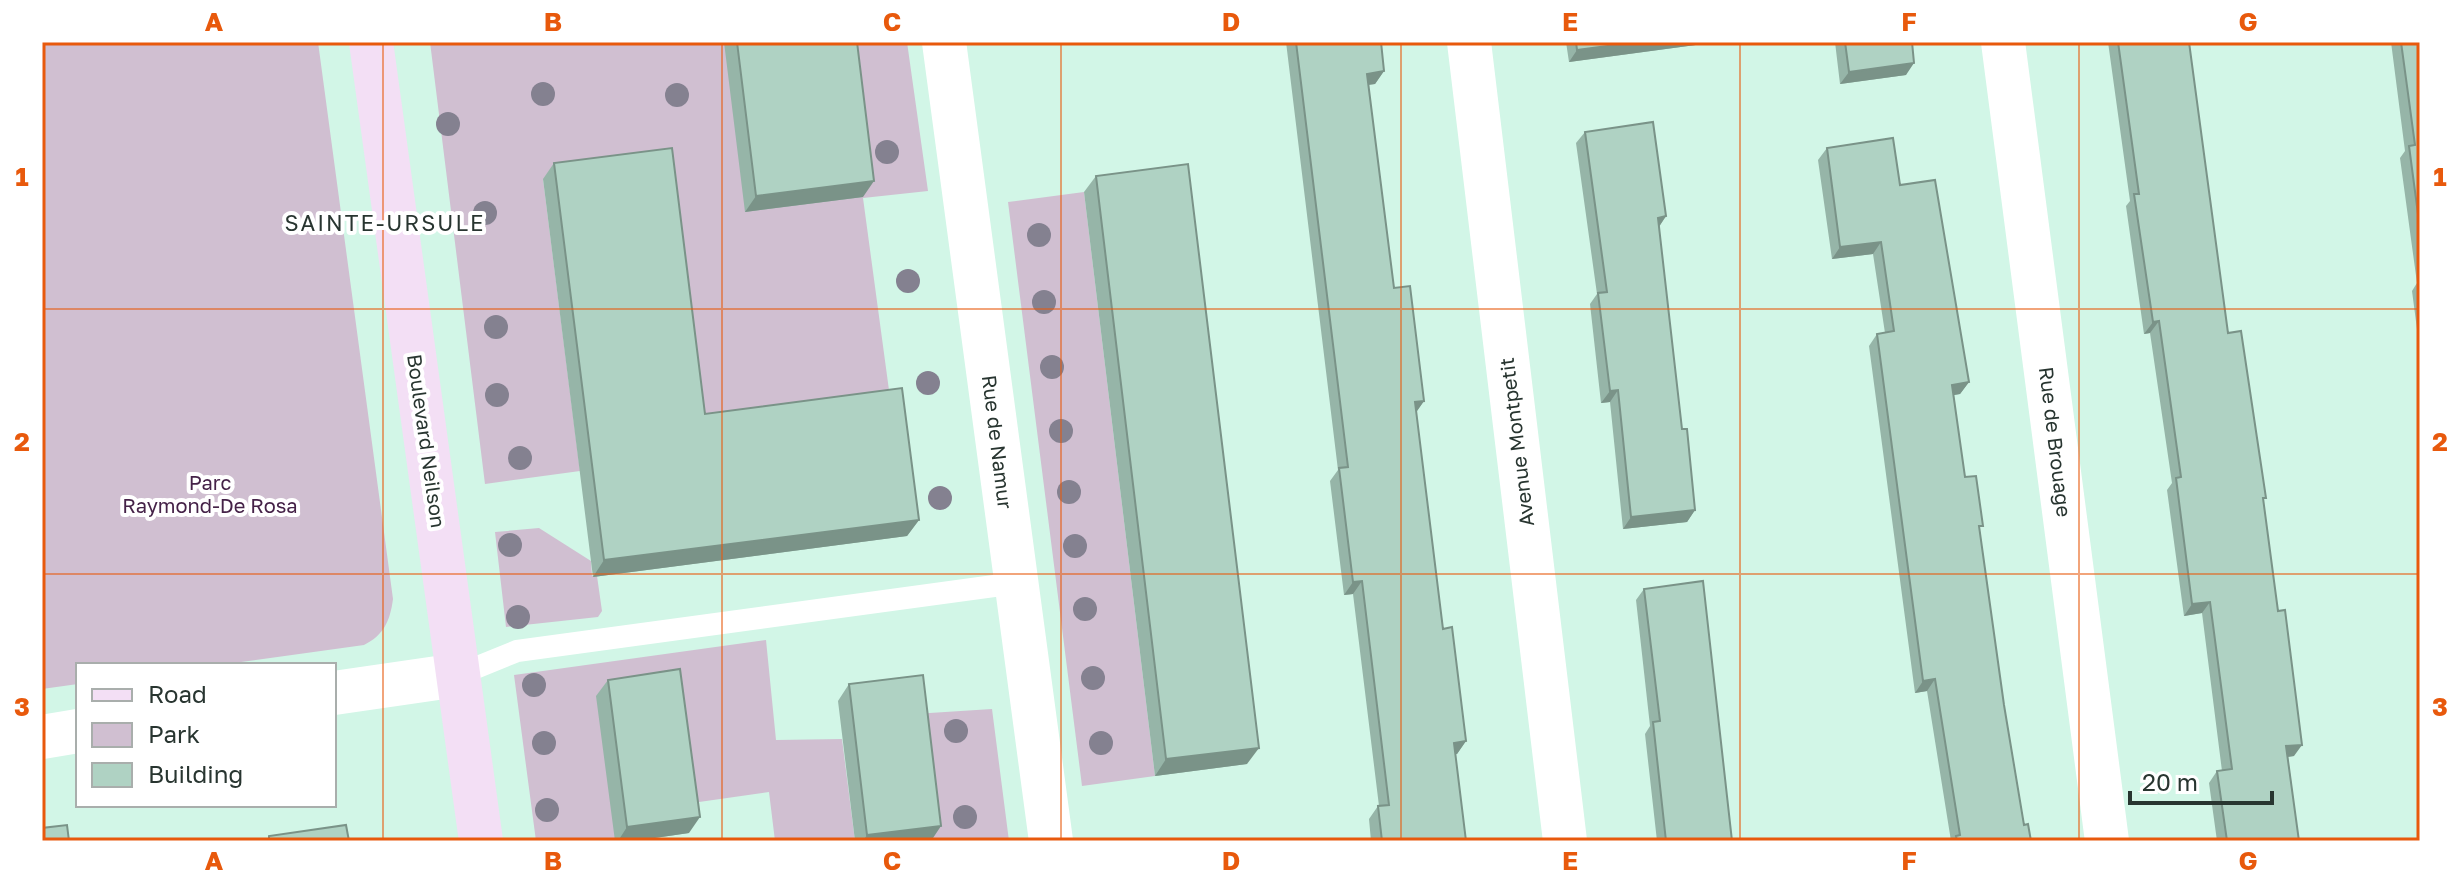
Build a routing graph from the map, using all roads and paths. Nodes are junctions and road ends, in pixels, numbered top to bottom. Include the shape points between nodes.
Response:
1 (371, 42) edge
2 (944, 42) edge
3 (1469, 42) edge
4 (2003, 42) edge
5 (1016, 583) junction
6 (458, 675) junction
7 (336, 693) edge
8 (76, 731) edge
9 (42, 737) edge
10 (481, 841) edge
11 (1051, 841) edge
12 (1565, 841) edge
13 (2107, 841) edge

1 - 6 main road, Boulevard Neilson
2 - 5 street, Rue de Namur
3 - 12 street, Avenue Montpetit
4 - 13 street, Rue de Brouage
5 - 6 lane via 517,651
5 - 11 street, Rue de Namur
6 - 7 street
6 - 10 main road, Boulevard Neilson
8 - 9 street

